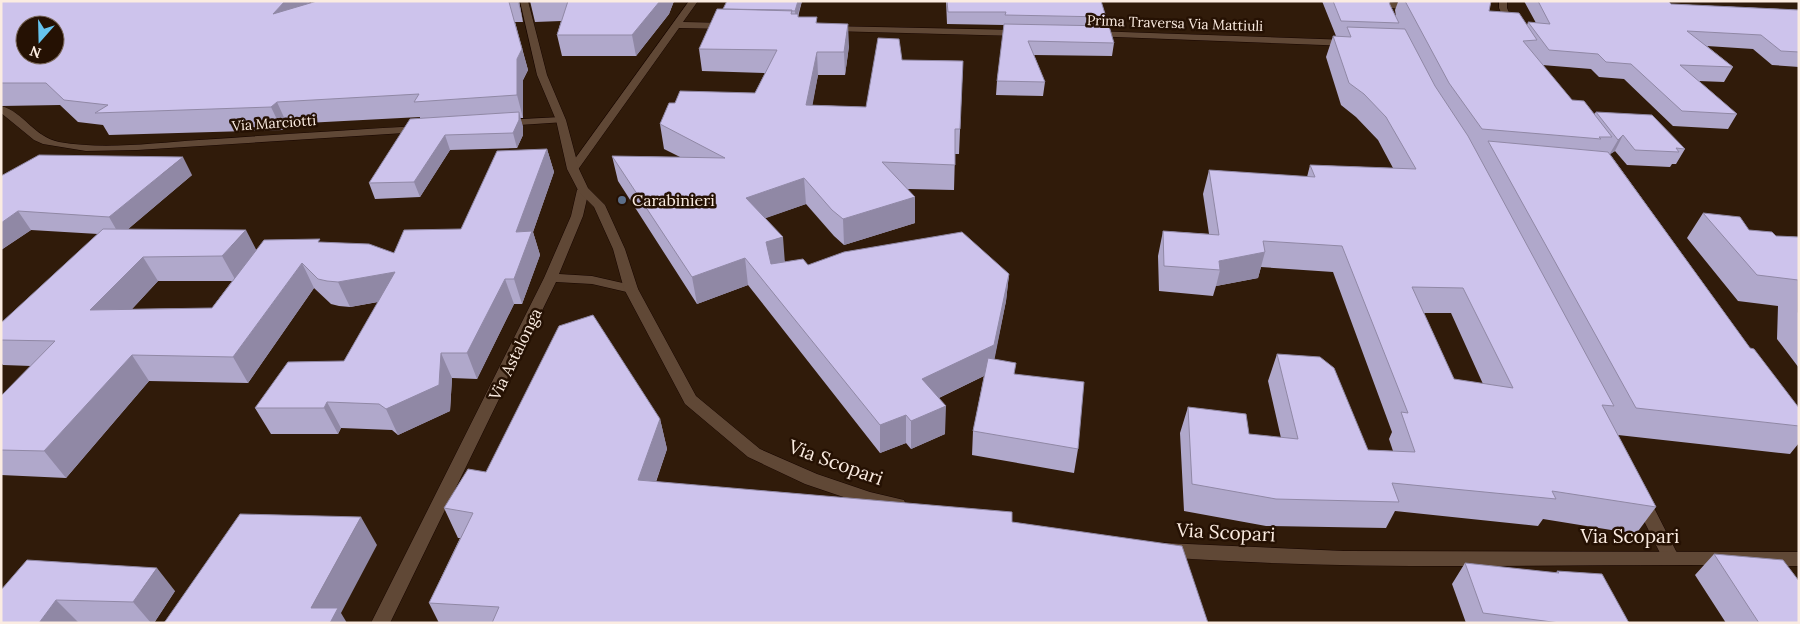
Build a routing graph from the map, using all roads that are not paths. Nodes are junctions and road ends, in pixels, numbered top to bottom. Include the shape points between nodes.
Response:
1 (524, 1) edge
2 (694, 1) edge
3 (1503, 1) edge
4 (1388, 3) edge
5 (1422, 9) edge
6 (1390, 21) edge
7 (677, 25) junction
8 (736, 26) edge
9 (825, 28) edge
10 (1031, 33) edge
11 (1081, 34) edge
12 (1519, 42) edge
13 (1364, 44) edge
14 (1, 109) edge
15 (561, 120) junction
16 (492, 124) edge
17 (432, 128) edge
18 (574, 169) junction
19 (583, 190) junction
20 (551, 278) junction
21 (631, 289) junction
22 (1634, 486) edge
23 (918, 510) edge
24 (1152, 549) edge
25 (1670, 556) junction
26 (1799, 559) edge
27 (380, 623) edge

1 - 15 street via 542,75
2 - 7 street
3 - 12 street via 1504,20
4 - 5 street
4 - 6 street
7 - 8 street
7 - 18 street
9 - 10 street
11 - 13 street, Prima Traversa Via Mattiuli
14 - 17 street, Via Marciotti via 39,139 53,144 91,147 136,147
15 - 16 street
15 - 18 street
18 - 19 street
19 - 20 street, Via Astalonga via 577,216
19 - 21 street, Via Scopari via 599,205 619,249
20 - 21 street via 592,280
20 - 27 street, Via Astalonga
21 - 23 street, Via Scopari via 690,400 754,453 819,482
22 - 25 street
24 - 25 street, Via Scopari via 1240,556
25 - 26 street, Via Scopari

